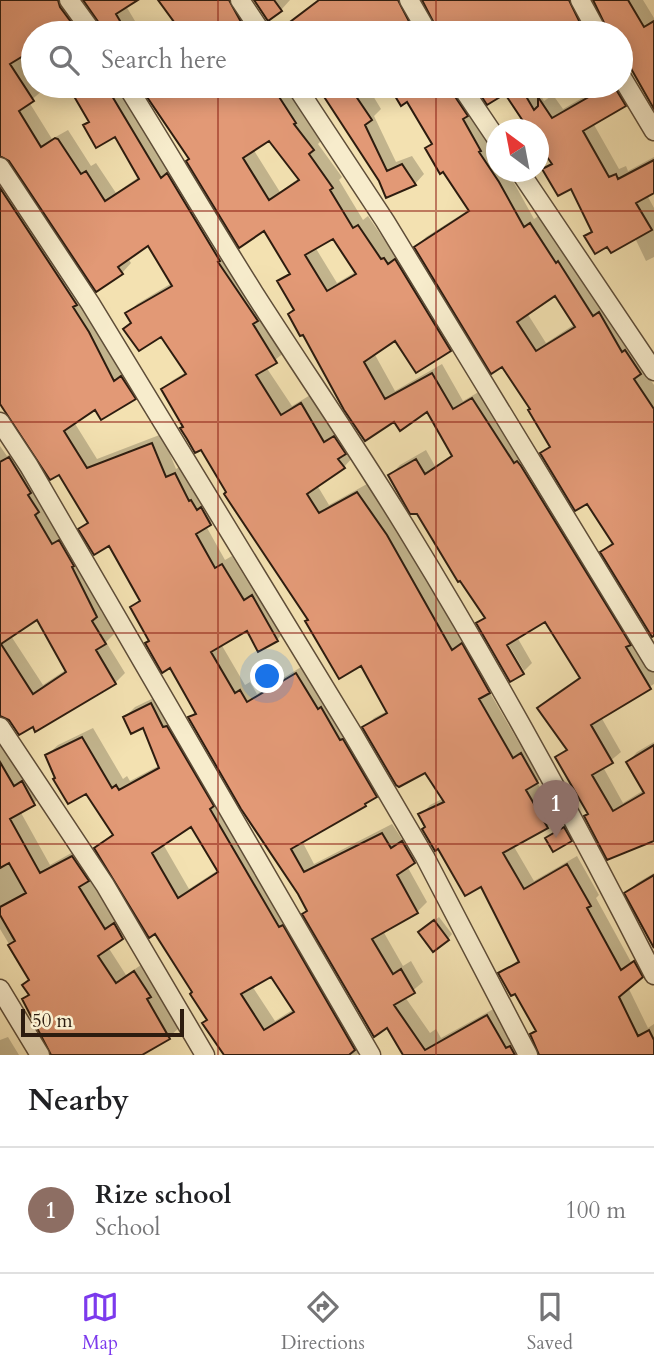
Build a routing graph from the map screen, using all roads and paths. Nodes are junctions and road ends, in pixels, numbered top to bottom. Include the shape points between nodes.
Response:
1 (69, 0) edge
2 (240, 0) edge
3 (409, 0) edge
4 (580, 0) edge
5 (84, 21) edge
6 (254, 21) edge
7 (421, 21) edge
8 (591, 21) edge
9 (633, 96) edge
10 (134, 98) edge
11 (304, 98) edge
12 (469, 98) edge
13 (486, 123) edge
14 (654, 131) edge
15 (0, 167) edge
16 (527, 182) edge
17 (654, 371) edge
18 (0, 422) edge
19 (654, 662) edge
20 (0, 727) edge
21 (654, 975) edge
22 (0, 989) edge
23 (40, 1055) edge
24 (205, 1055) edge
25 (372, 1055) edge
26 (528, 1055) edge

1 - 5 street
2 - 6 street
3 - 7 street
4 - 8 street
9 - 14 street
10 - 21 street via 446,597 599,867
11 - 19 street via 392,233
12 - 13 street
15 - 26 street via 90,303 353,734 425,857
16 - 17 street
18 - 25 street
20 - 24 street via 105,885
22 - 23 street

